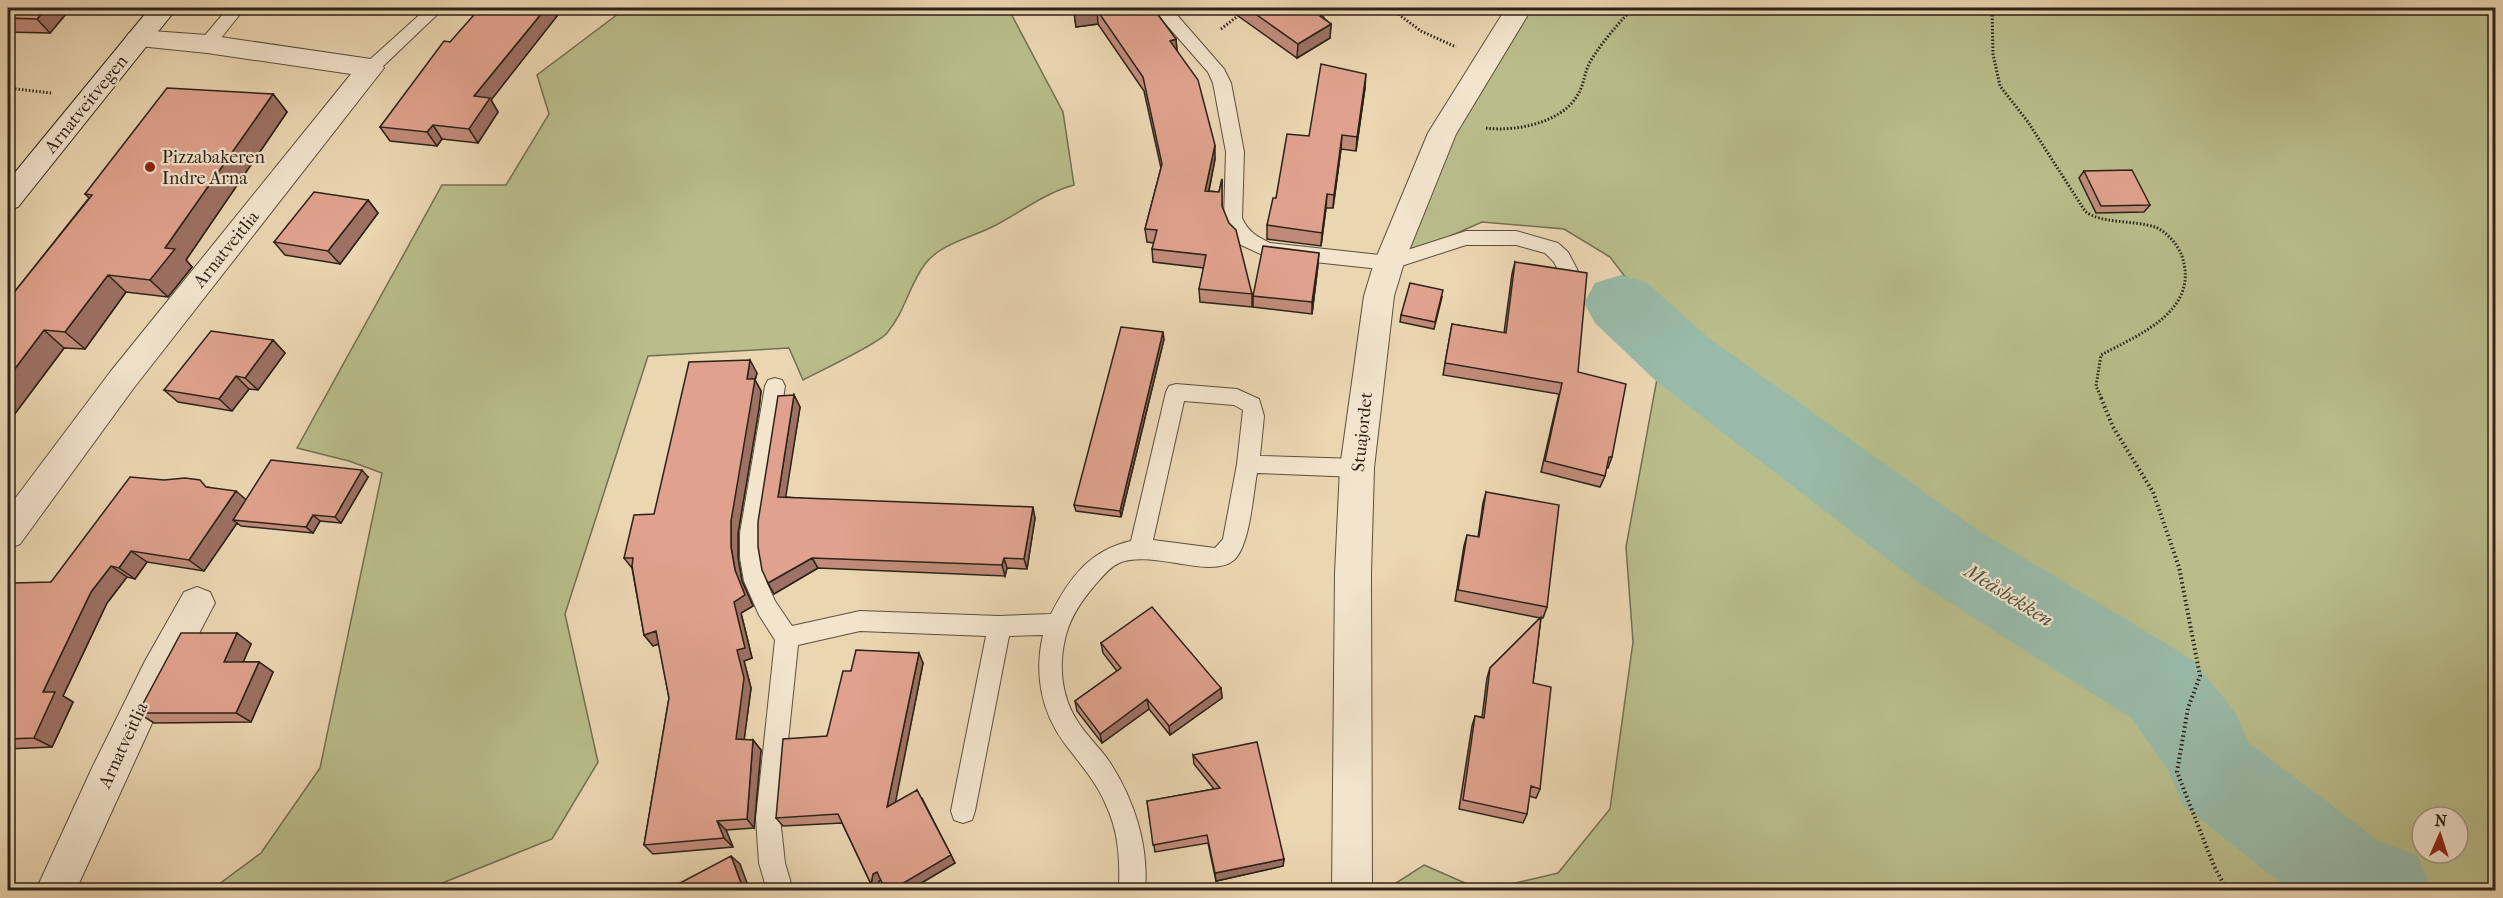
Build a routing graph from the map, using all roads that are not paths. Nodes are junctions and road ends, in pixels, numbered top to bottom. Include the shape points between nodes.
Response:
1 (164, 8) edge
2 (237, 8) edge
3 (436, 8) edge
4 (1519, 8) edge
5 (1113, 12) edge
6 (138, 39) junction
7 (207, 45) junction
8 (371, 68) junction
9 (8, 200) edge
10 (1389, 263) junction
11 (1569, 273) edge
12 (775, 386) dead end
13 (1248, 464) junction
14 (1358, 468) junction
15 (8, 534) edge
16 (1140, 548) junction
17 (197, 603) dead end
18 (1056, 624) junction
19 (999, 626) junction
20 (787, 638) junction
21 (963, 811) dead end
22 (56, 891) edge
23 (780, 891) edge
24 (1132, 891) edge
25 (1352, 891) edge

1 - 6 street, Arnatveitvegen
2 - 7 lane
3 - 8 lane
4 - 10 street, Stuajordet via 1442,133
5 - 10 lane via 1160,12 1171,19 1215,69 1222,83 1235,152 1233,218 1248,240 1268,250
6 - 7 street
6 - 9 street, Arnatveitvegen
7 - 8 street
8 - 15 street, Arnatveitlia via 122,380
10 - 11 lane via 1466,238 1516,238 1551,248
10 - 14 street, Stuajordet via 1373,332
12 - 20 lane via 751,533 751,558 755,581 767,608
13 - 14 lane
13 - 16 lane via 1234,541 1227,553 1217,558
13 - 16 lane via 1252,405 1237,397 1176,392
14 - 25 street, Stuajordet via 1353,573
16 - 18 lane via 1106,558 1070,598
17 - 22 street, Arnatveitlia via 135,717
18 - 19 lane
18 - 24 lane via 1048,676 1067,728 1100,770 1118,802 1130,837
19 - 20 lane via 860,621
19 - 21 lane
20 - 23 lane via 768,818 772,863

